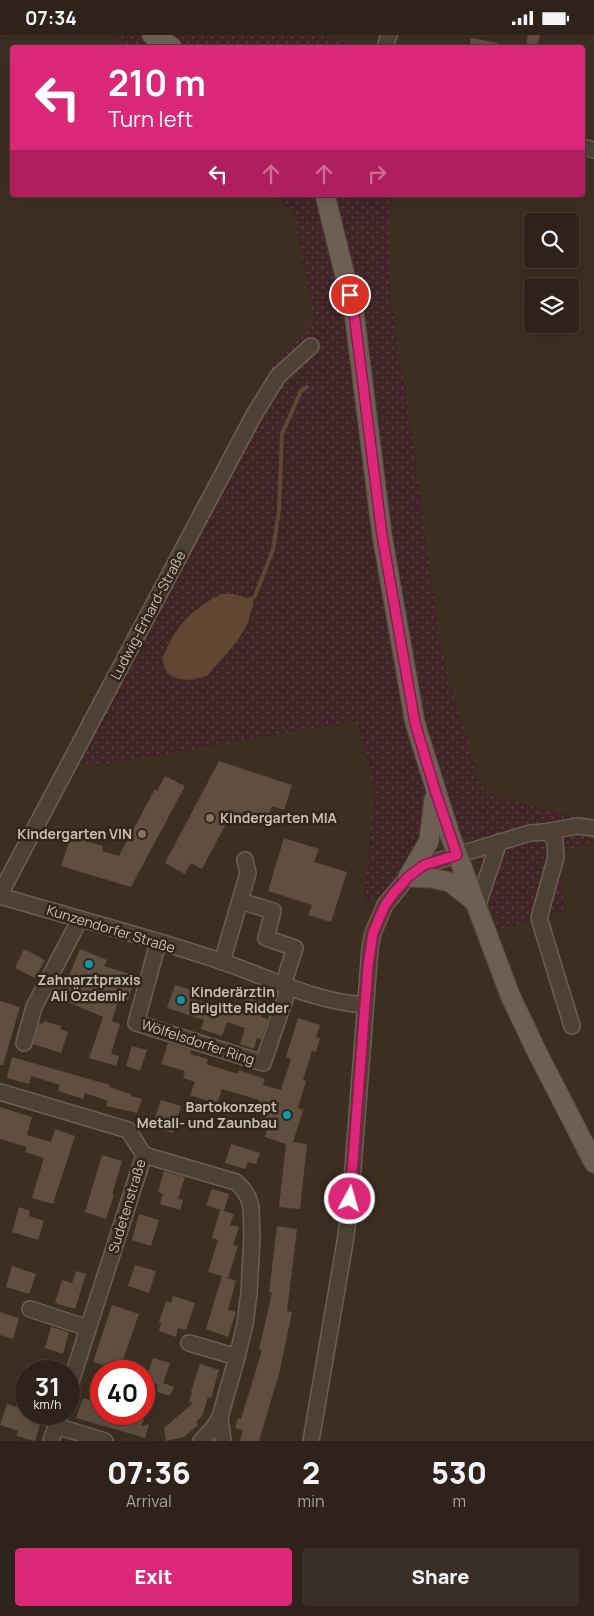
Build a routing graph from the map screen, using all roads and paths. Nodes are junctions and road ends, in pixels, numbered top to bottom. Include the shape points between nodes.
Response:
1 (152, 35) edge
2 (169, 45) edge
3 (325, 197) edge
4 (311, 346) dead end
5 (435, 790) junction
6 (594, 828) edge
7 (544, 831) junction
8 (499, 842) junction
9 (457, 855) junction
10 (245, 860) dead end
11 (408, 877) junction
12 (0, 895) edge
13 (240, 901) junction
14 (476, 904) junction
15 (80, 919) junction
16 (158, 943) junction
17 (222, 962) junction
18 (286, 986) junction
19 (365, 1005) junction
20 (572, 1026) dead end
21 (24, 1043) dead end
22 (0, 1092) edge
23 (144, 1155) junction
24 (594, 1163) edge
25 (30, 1309) dead end
26 (88, 1328) junction
27 (189, 1343) dead end
28 (237, 1357) junction
29 (78, 1360) edge
30 (220, 1417) junction
31 (56, 1425) edge
32 (64, 1425) edge
33 (79, 1437) edge
34 (51, 1441) edge
35 (105, 1441) edge
36 (201, 1441) edge
37 (223, 1441) edge
38 (311, 1441) edge

1 - 2 main road
3 - 5 main road via 354,313 390,589 415,723
4 - 12 street, Ludwig-Erhard-Straße via 278,376 254,415
5 - 9 main road
5 - 11 main road via 428,841
6 - 7 street via 577,826
7 - 8 street
7 - 20 street via 555,841 556,849 539,918
8 - 9 street
8 - 14 street
9 - 11 street via 424,865
9 - 14 main road
10 - 13 street via 248,873
11 - 14 main road via 450,882
11 - 19 street via 385,905 373,933
12 - 15 street, Kunzendorfer Straße
13 - 17 street
13 - 18 street via 273,911 266,939 294,948
14 - 24 main road via 510,995
15 - 16 street, Kunzendorfer Straße
15 - 21 street via 34,1007
16 - 17 street, Kunzendorfer Straße
16 - 18 street, Wölfelsdorfer Ring via 136,1023 263,1063
17 - 18 street, Kunzendorfer Straße
18 - 19 street, Kunzendorfer Straße via 346,1004
19 - 38 street via 346,1236
22 - 23 street, Sudetenstraße via 128,1130
23 - 26 street, Sudetenstraße
23 - 28 street via 236,1182 248,1197 251,1268 245,1324
25 - 26 street
26 - 29 street, Sudetenstraße
27 - 28 street
28 - 30 street
30 - 36 street
30 - 37 street
31 - 34 street
32 - 33 street
33 - 35 street

